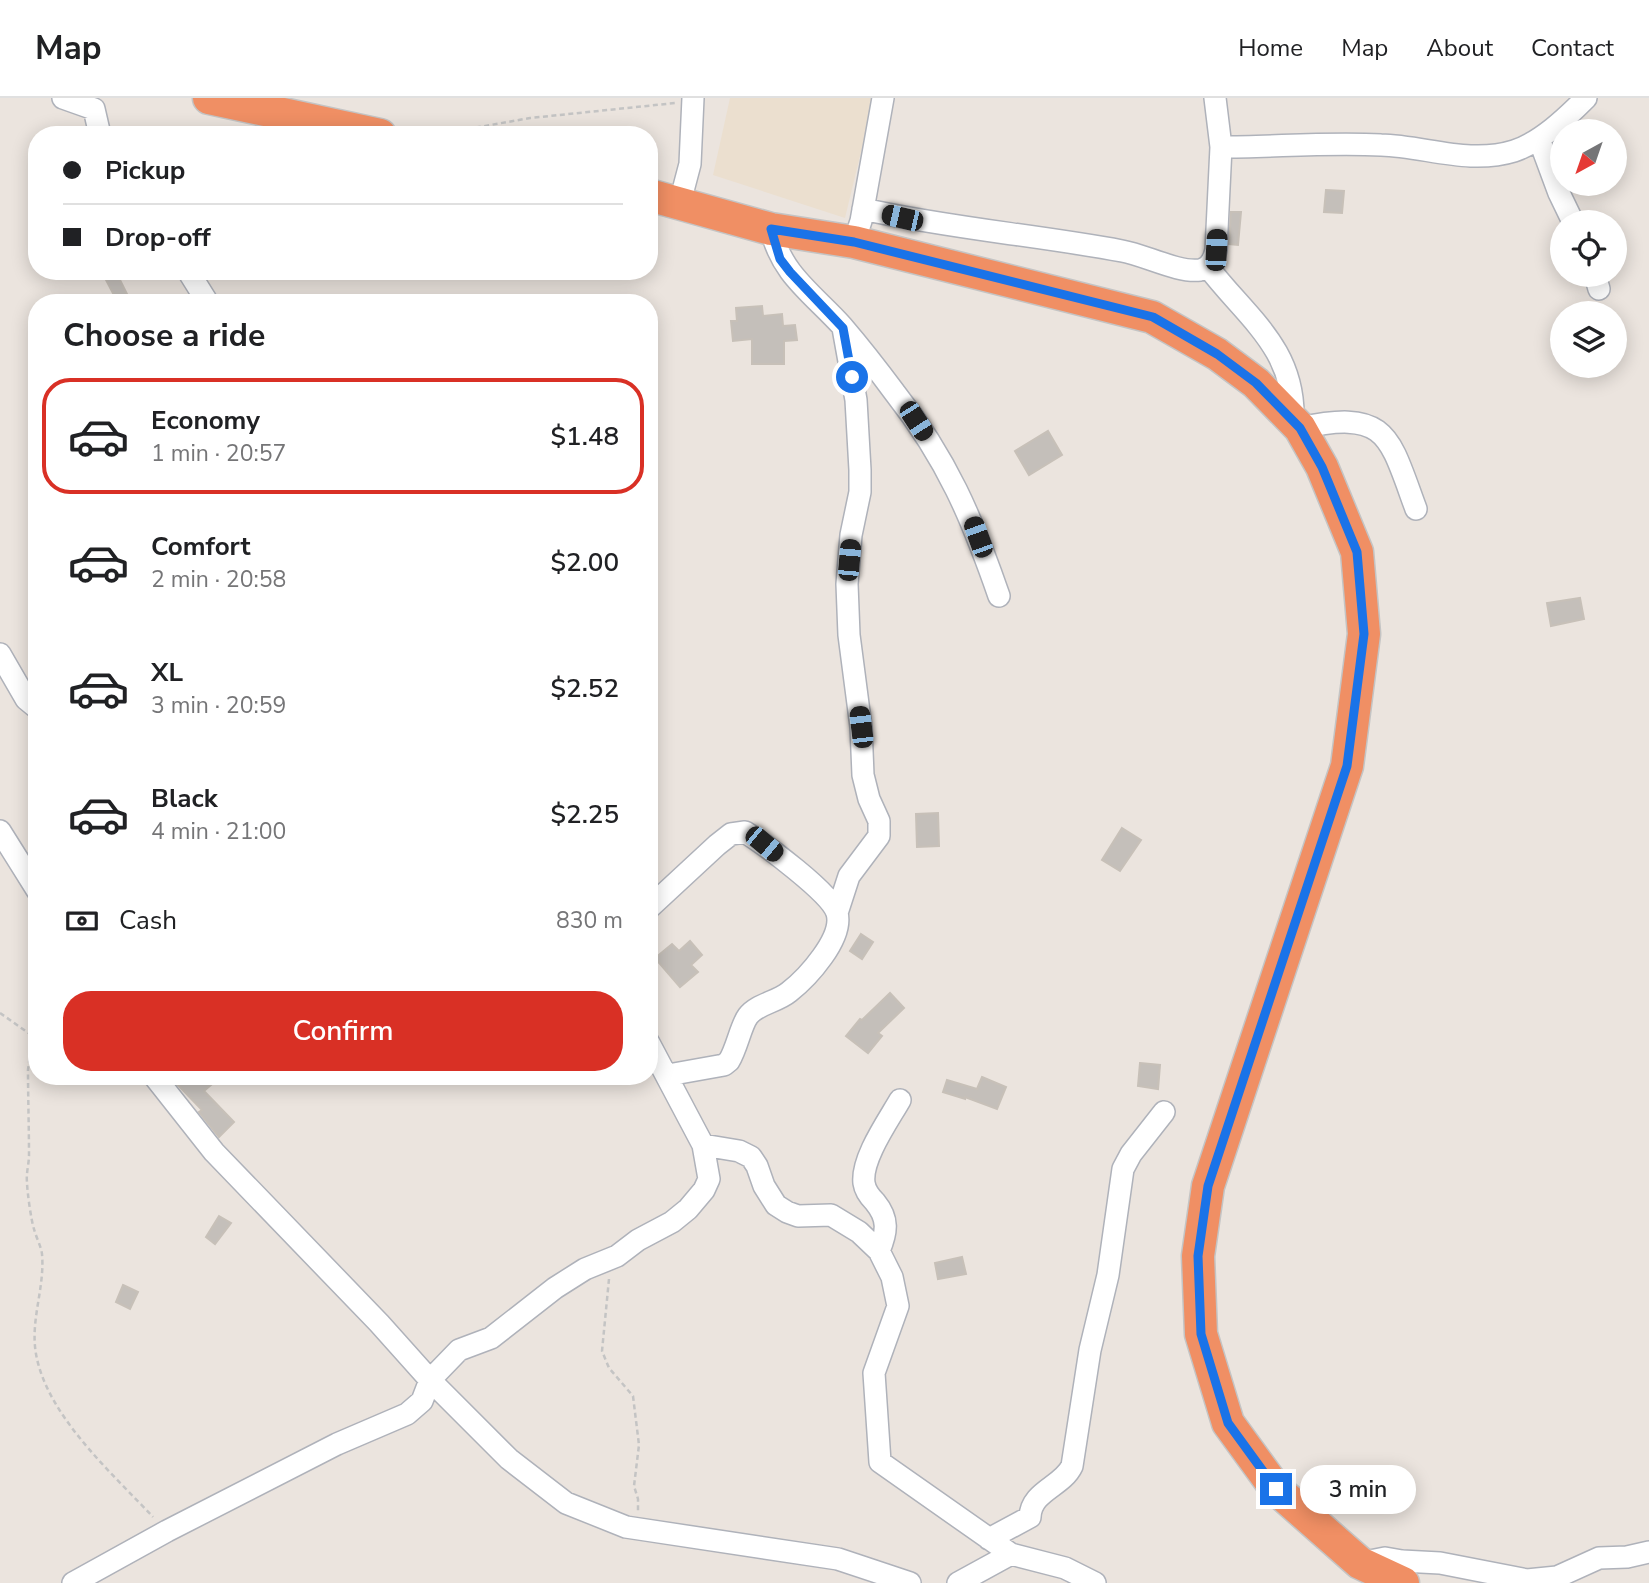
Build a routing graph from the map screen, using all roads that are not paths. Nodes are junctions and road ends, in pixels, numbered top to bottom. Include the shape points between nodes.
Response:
1 (63, 98) edge
2 (209, 98) edge
3 (883, 98) edge
4 (1215, 98) edge
5 (1586, 98) edge
6 (693, 99) edge
7 (98, 126) edge
8 (338, 126) edge
9 (1539, 139) junction
10 (1221, 147) junction
11 (658, 197) edge
12 (680, 202) junction
13 (863, 209) junction
14 (1567, 210) edge
15 (771, 229) junction
16 (854, 242) junction
17 (1208, 267) junction
18 (843, 328) junction
19 (1296, 423) junction
20 (1416, 509) dead end
21 (999, 596) dead end
22 (0, 654) edge
23 (28, 699) edge
24 (0, 831) edge
25 (28, 876) edge
26 (658, 900) edge
27 (836, 913) junction
28 (658, 1058) edge
29 (668, 1075) junction
30 (161, 1085) edge
31 (901, 1100) dead end
32 (1164, 1112) dead end
33 (703, 1144) junction
34 (878, 1251) junction
35 (430, 1380) junction
36 (989, 1539) junction
37 (1649, 1552) edge
38 (1011, 1554) junction
39 (1360, 1563) junction
40 (73, 1583) edge
41 (910, 1583) edge
42 (958, 1583) edge
43 (1095, 1583) edge
44 (1403, 1583) edge

1 - 7 street via 94,109
2 - 8 highway
3 - 13 street
4 - 10 street
5 - 9 street
6 - 12 street via 690,164
9 - 10 street via 1514,151 1463,156 1385,145
9 - 14 street
10 - 17 street via 1216,250
11 - 12 highway
12 - 15 highway
13 - 16 street
13 - 17 street via 1125,251 1189,270
15 - 16 highway
15 - 18 street via 780,259
16 - 19 highway via 1153,317 1217,354 1256,383
17 - 19 street via 1262,328 1284,365
18 - 21 street via 909,411 951,477
18 - 27 street via 856,400 860,470 847,584 849,635 863,775 879,821 879,836 849,876
19 - 20 street via 1343,421 1377,430 1392,445
19 - 39 highway via 1322,467 1357,552 1364,634 1347,766 1208,1186 1198,1256 1201,1334 1228,1423 1276,1489
22 - 23 street
24 - 25 street
26 - 27 street via 724,839 745,832 827,898
27 - 29 street via 831,943 818,962 789,992 750,1014 724,1065
28 - 29 street
29 - 33 street
30 - 35 street via 214,1152
31 - 34 street via 864,1173 864,1186 880,1208 886,1227
32 - 36 street via 1124,1169 1072,1466 1037,1498 1030,1517
33 - 34 street via 751,1157 776,1205 787,1212 831,1215 859,1232
33 - 35 street via 709,1179 700,1196 672,1222 555,1288 491,1338 459,1350
34 - 36 street via 892,1277 898,1306 874,1373 880,1462
35 - 40 street via 422,1401 407,1414 337,1444
35 - 41 street via 509,1459 566,1503 626,1527 838,1559
36 - 38 street
37 - 39 street via 1599,1558 1557,1577 1527,1580 1440,1563 1385,1558
38 - 42 street
38 - 43 street via 1065,1568
39 - 44 highway

